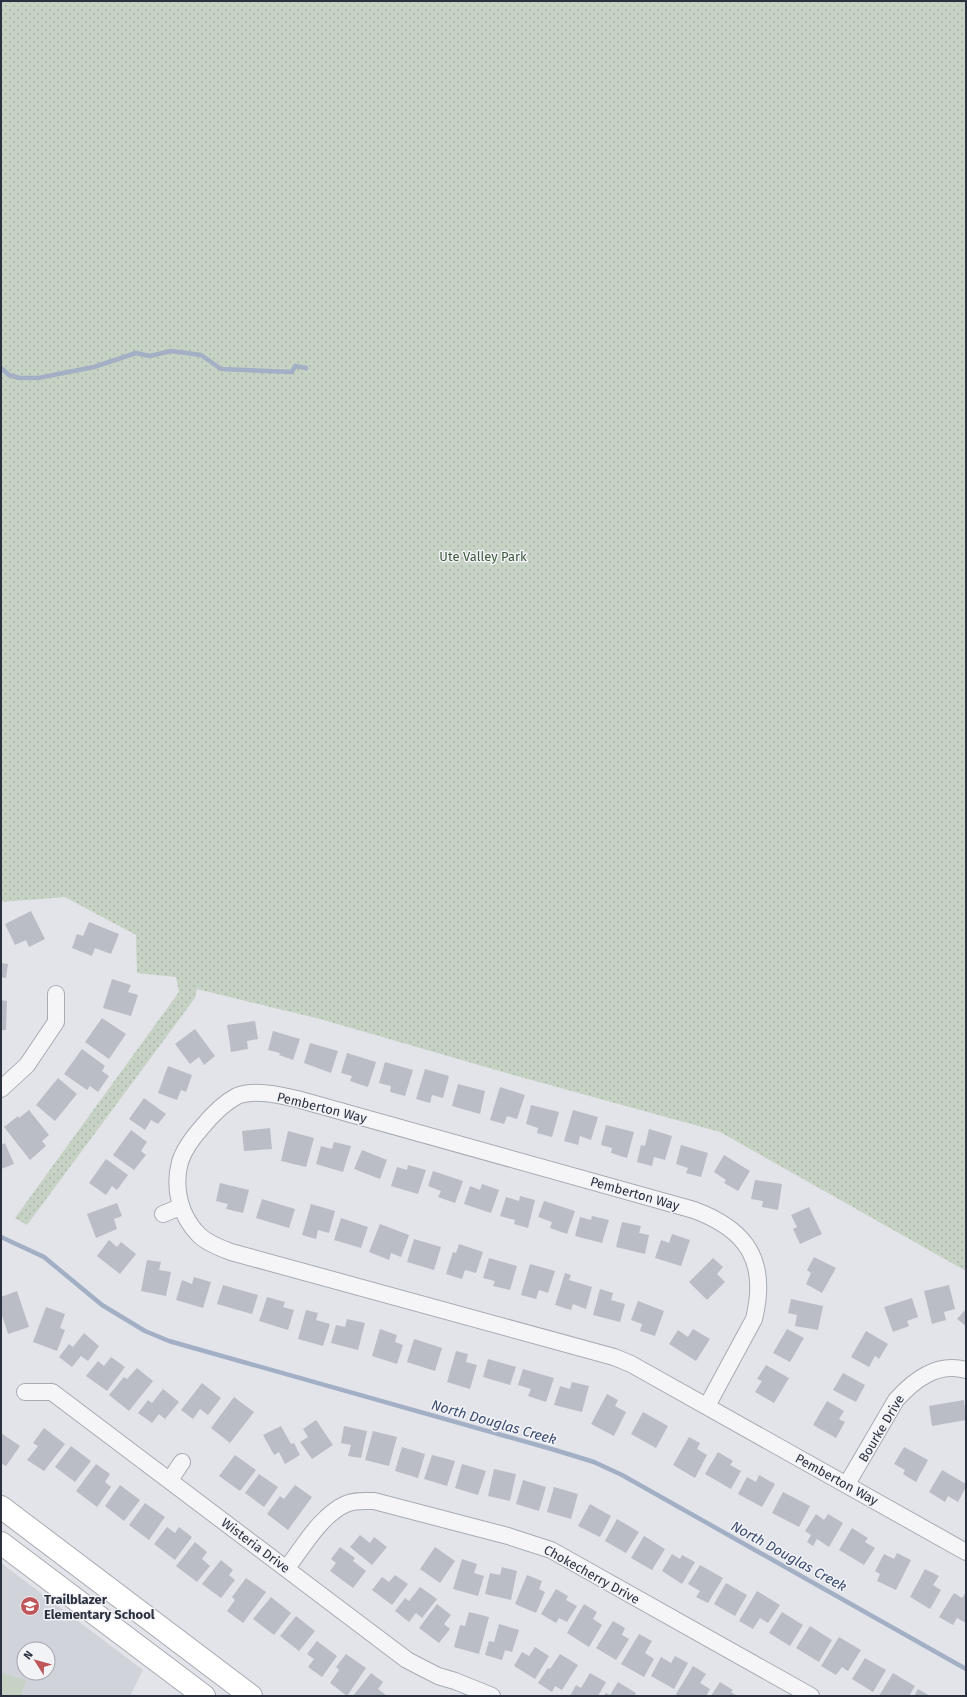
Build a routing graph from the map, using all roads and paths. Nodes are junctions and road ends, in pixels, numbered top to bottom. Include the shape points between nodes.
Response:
1 (56, 994) dead end
2 (1, 1089) edge
3 (180, 1207) junction
4 (163, 1214) dead end
5 (966, 1370) edge
6 (25, 1392) dead end
7 (708, 1406) junction
8 (182, 1462) dead end
9 (170, 1480) junction
10 (847, 1484) junction
11 (1, 1507) edge
12 (1, 1543) edge
13 (966, 1552) edge
14 (287, 1568) junction
15 (489, 1695) edge
16 (204, 1696) edge
17 (251, 1696) edge
18 (811, 1696) edge

1 - 2 street via 56,1022 27,1065
3 - 4 street
3 - 7 street, Pemberton Way via 200,1235 214,1245 231,1252 614,1357
3 - 7 street, Pemberton Way via 177,1187 180,1162 187,1146 237,1091 275,1094 297,1099 694,1210 717,1219 739,1235 761,1261 758,1303 754,1319
5 - 10 street, Bourke Drive via 935,1366 917,1379 896,1400
6 - 9 street, Wisteria Drive via 52,1392
7 - 10 street, Pemberton Way
8 - 9 street
9 - 14 street, Wisteria Drive
10 - 13 street, Pemberton Way
11 - 17 main road
12 - 16 main road
14 - 15 street, Wisteria Drive via 407,1660 438,1676
14 - 18 street, Chokecherry Drive via 334,1510 360,1500 374,1501 508,1536 551,1550

